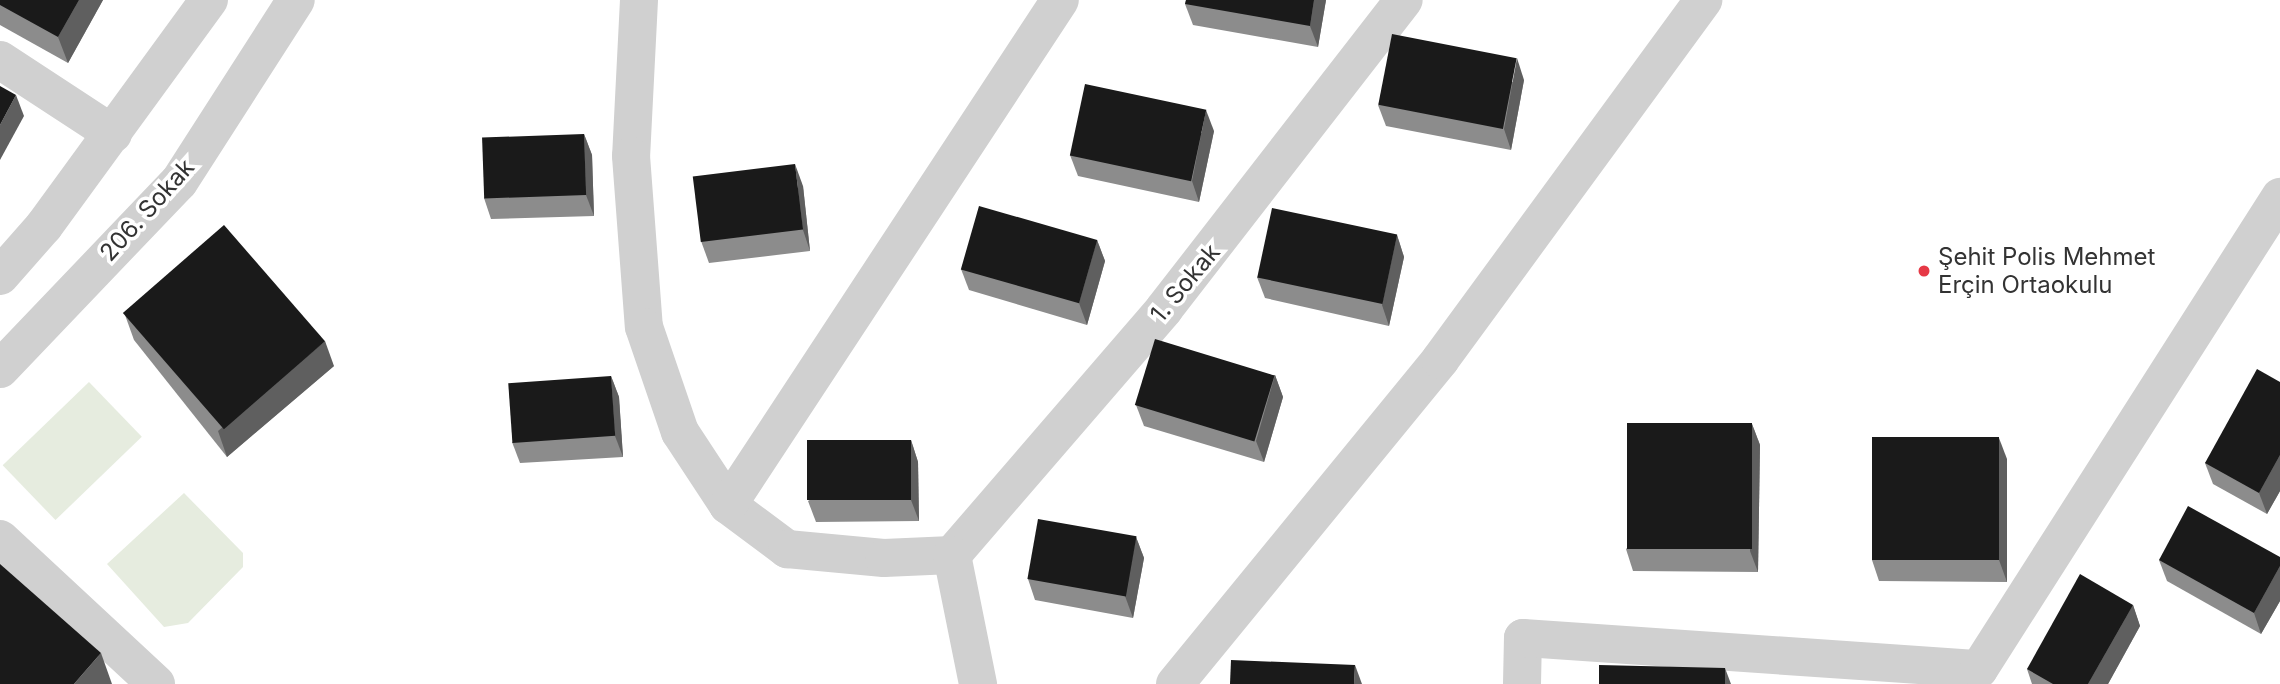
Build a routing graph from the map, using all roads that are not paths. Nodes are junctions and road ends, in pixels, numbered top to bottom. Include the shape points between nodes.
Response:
1 (209, 0) edge
2 (296, 0) edge
3 (639, 0) edge
4 (1060, 0) edge
5 (1404, 0) edge
6 (1703, 0) edge
7 (0, 60) edge
8 (113, 134) junction
9 (2280, 197) edge
10 (0, 276) edge
11 (0, 369) edge
12 (727, 505) junction
13 (0, 539) edge
14 (952, 555) junction
15 (1976, 677) edge
16 (156, 684) edge
17 (978, 684) edge
18 (1175, 684) edge
19 (1522, 684) edge

1 - 8 street
2 - 11 street, 206. Sokak via 180,182
3 - 12 street via 631,156 644,327 680,432
4 - 12 street
5 - 14 street, 1. Sokak via 1164,309
6 - 18 street via 1440,360
7 - 8 street
8 - 10 street
9 - 15 street
12 - 14 street via 787,549 884,558
13 - 16 street
14 - 17 street
15 - 19 street via 1522,638

